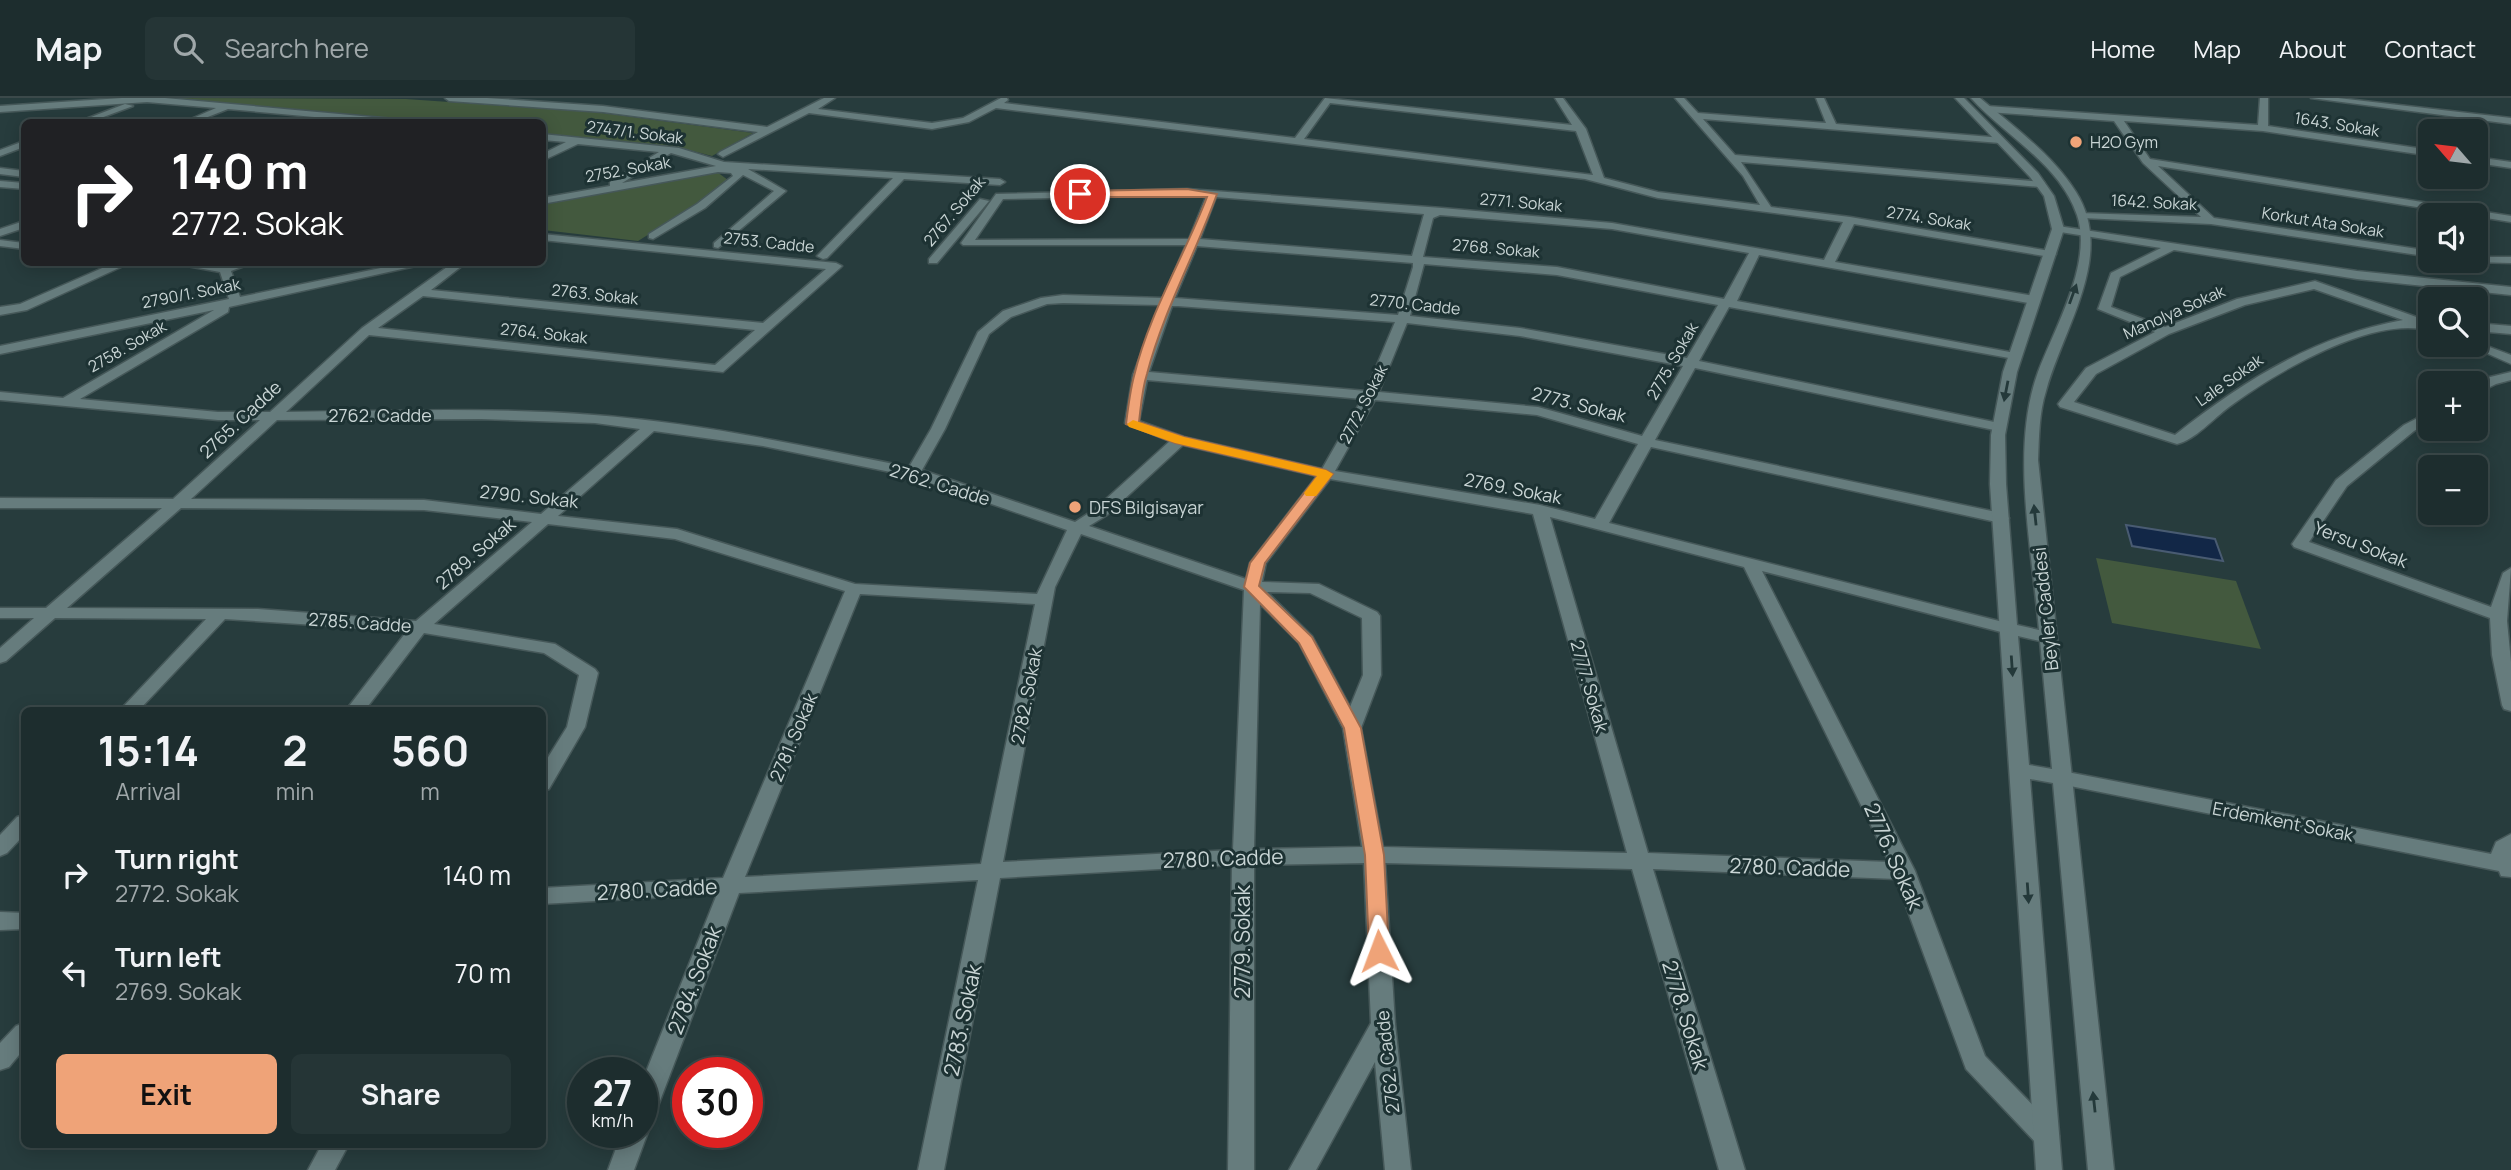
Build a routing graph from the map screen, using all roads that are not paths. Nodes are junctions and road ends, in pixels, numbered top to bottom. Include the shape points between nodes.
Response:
1 (449, 98) edge
2 (831, 98) edge
3 (1007, 98) edge
4 (1559, 98) edge
5 (1679, 98) edge
6 (1820, 98) edge
7 (2264, 98) edge
8 (2315, 98) edge
9 (147, 99) edge
10 (502, 99) edge
11 (1973, 104) edge
12 (994, 105) junction
13 (228, 107) junction
14 (0, 109) edge
15 (807, 110) junction
16 (309, 114) junction
17 (1695, 116) junction
18 (91, 119) edge
19 (196, 119) edge
20 (297, 119) edge
21 (362, 119) edge
22 (2118, 119) junction
23 (2511, 121) edge
24 (1832, 127) junction
25 (2263, 128) junction
26 (766, 130) junction
27 (1581, 130) junction
28 (546, 137) edge
29 (2000, 140) junction
30 (576, 141) junction
31 (1297, 142) junction
32 (21, 145) edge
33 (669, 150) junction
34 (2418, 151) edge
35 (0, 153) edge
36 (546, 156) edge
37 (1732, 158) junction
38 (2147, 160) junction
39 (721, 162) junction
40 (2488, 162) edge
41 (2511, 165) edge
42 (739, 169) junction
43 (0, 171) edge
44 (21, 174) edge
45 (901, 176) junction
46 (1599, 180) junction
47 (0, 184) edge
48 (2040, 184) junction
49 (21, 186) edge
50 (604, 189) junction
51 (1212, 194) junction
52 (546, 200) edge
53 (1767, 208) junction
54 (1442, 211) junction
55 (2083, 215) junction
56 (2511, 219) edge
57 (1850, 220) junction
58 (2211, 220) junction
59 (21, 224) edge
60 (2058, 229) junction
61 (0, 233) edge
62 (2087, 233) junction
63 (653, 236) dead end
64 (546, 237) edge
65 (1195, 242) junction
66 (0, 243) edge
67 (967, 243) joint
68 (718, 245) dead end
69 (21, 246) edge
70 (2174, 246) junction
71 (1755, 252) junction
72 (2418, 252) edge
73 (2050, 254) junction
74 (823, 256) dead end
75 (1418, 259) junction
76 (2488, 260) edge
77 (2511, 260) edge
78 (933, 261) dead end
79 (1828, 264) junction
80 (118, 266) edge
81 (201, 266) edge
82 (236, 266) edge
83 (410, 266) edge
84 (457, 266) edge
85 (225, 269) junction
86 (2511, 291) edge
87 (421, 292) junction
88 (2034, 300) junction
89 (236, 302) junction
90 (1166, 302) junction
91 (1728, 302) junction
92 (0, 310) edge
93 (1403, 319) junction
94 (2418, 321) edge
95 (2418, 325) edge
96 (766, 327) junction
97 (2488, 328) edge
98 (2511, 330) edge
99 (366, 331) junction
100 (2165, 331) junction
101 (0, 350) edge
102 (2488, 351) edge
103 (2015, 357) junction
104 (2511, 360) edge
105 (1691, 363) junction
106 (718, 369) joint
107 (1140, 375) junction
108 (2511, 376) edge
109 (2488, 383) edge
110 (1371, 395) junction
111 (0, 396) edge
112 (66, 402) junction
113 (2065, 404) joint
114 (272, 416) junction
115 (2418, 423) edge
116 (651, 427) junction
117 (2000, 427) junction
118 (1180, 440) junction
119 (1646, 442) junction
120 (913, 472) junction
121 (1326, 474) junction
122 (0, 503) edge
123 (178, 503) junction
124 (1540, 510) junction
125 (2001, 518) junction
126 (544, 519) junction
127 (1599, 526) junction
128 (1076, 528) junction
129 (1751, 565) junction
130 (2511, 573) edge
131 (1252, 587) junction
132 (854, 589) junction
133 (1045, 599) junction
134 (0, 613) edge
135 (51, 613) junction
136 (220, 614) junction
137 (2500, 616) junction
138 (421, 627) junction
139 (2009, 629) junction
140 (2048, 637) junction
141 (0, 657) edge
142 (2511, 705) edge
143 (133, 707) edge
144 (357, 707) edge
145 (1352, 728) junction
146 (2020, 770) junction
147 (546, 777) edge
148 (2062, 778) junction
149 (21, 825) edge
150 (2511, 842) edge
151 (0, 848) edge
152 (1374, 855) junction
153 (1243, 856) junction
154 (1640, 861) junction
155 (992, 869) junction
156 (2508, 869) edge
157 (1905, 872) junction
158 (731, 885) junction
159 (546, 896) edge
160 (0, 921) edge
161 (21, 921) edge
162 (1383, 1024) junction
163 (21, 1036) edge
164 (0, 1060) edge
165 (658, 1073) edge
166 (2046, 1136) junction
167 (334, 1148) edge
168 (629, 1148) edge
169 (321, 1170) edge
170 (621, 1170) edge
171 (931, 1170) edge
172 (1241, 1170) edge
173 (1302, 1170) edge
174 (1398, 1170) edge
175 (1732, 1170) edge
176 (2049, 1170) edge
177 (2101, 1170) edge

1 - 10 street
2 - 15 street
3 - 12 street
4 - 27 street
5 - 17 street
6 - 24 street
7 - 25 street
8 - 23 street
9 - 13 street
9 - 14 street
9 - 18 street
10 - 26 street
11 - 22 street, 1643. Sokak
11 - 29 street
11 - 55 street, Beyler Caddesi via 2059,176
12 - 15 street via 966,120 932,126
12 - 31 street, 2774. Sokak
13 - 16 street
13 - 19 street
15 - 26 street
16 - 20 street
16 - 21 street
17 - 24 street
17 - 37 street
22 - 25 street, 1643. Sokak
22 - 38 street, 1642. Sokak
24 - 29 street
25 - 34 street, 1643. Sokak
26 - 39 street
27 - 31 street via 1328,100
27 - 46 street via 1593,153
28 - 30 street, 2747/1. Sokak
29 - 48 street
30 - 33 street, 2747/1. Sokak
30 - 36 street
31 - 46 street, 2774. Sokak
32 - 35 street
33 - 39 street, 2747/1. Sokak
33 - 50 street
37 - 48 street
37 - 53 street
38 - 56 street
38 - 58 street, 1642. Sokak
39 - 42 street via 736,164
39 - 50 street, 2752. Sokak
40 - 41 street
42 - 45 street
42 - 63 street via 739,176 701,206
42 - 68 street via 781,191
43 - 44 street
45 - 74 street
45 - 78 street, 2767. Sokak via 1000,182
46 - 53 street, 2774. Sokak via 1658,195
47 - 49 street
48 - 60 street via 2049,196
50 - 52 street, 2752. Sokak
51 - 54 street, 2771. Sokak
51 - 65 street, 2769. Sokak
51 - 67 street, 2771. Sokak via 1000,196
53 - 57 street, 2774. Sokak
54 - 71 street, 2771. Sokak via 1612,226
54 - 75 street, 2772. Sokak via 1428,216
55 - 58 street, 1642. Sokak
55 - 62 street, Beyler Caddesi
57 - 73 street, 2774. Sokak
57 - 79 street
58 - 72 street, Korkut Ata Sokak
59 - 61 street
60 - 62 street
60 - 73 street, Beyler Caddesi
62 - 70 street
140 -> 62 street, Beyler Caddesi via 2032,425 2038,393 2077,285
64 - 96 street, 2753. Cadde via 836,266
65 - 67 street, 2768. Sokak
65 - 75 street, 2768. Sokak
65 - 90 street, 2769. Sokak
66 - 69 street
70 - 86 street via 2357,275
70 - 100 street via 2115,275 2104,309
71 - 79 street, 2771. Sokak
71 - 91 street, 2775. Sokak
73 - 88 street, Beyler Caddesi
75 - 91 street, 2768. Sokak via 1558,271
75 - 93 street, 2772. Sokak
76 - 77 street
79 - 88 street, 2771. Sokak
80 - 92 street via 23,307
81 - 85 street
82 - 85 street
83 - 89 street, 2790/1. Sokak
84 - 87 street, 2765. Cadde
85 - 89 street
87 - 96 street, 2763. Sokak
87 - 99 street, 2765. Cadde
88 - 103 street, Beyler Caddesi
89 - 101 street, 2790/1. Sokak
89 - 112 street, 2758. Sokak
90 - 93 street, 2770. Cadde
90 - 107 street, 2769. Sokak
90 - 120 street, 2770. Cadde via 1063,299 1007,314 984,332
91 - 103 street, 2768. Sokak
91 - 105 street, 2775. Sokak
93 - 105 street, 2770. Cadde via 1520,332
93 - 110 street, 2772. Sokak
94 - 100 street, Manolya Sokak via 2315,285 2241,302
95 - 113 street, Lale Sokak via 2360,332 2284,363 2231,396 2177,440
96 - 106 street, 2753. Cadde
97 - 98 street
99 - 106 street, 2764. Sokak
99 - 114 street, 2765. Cadde
100 - 113 street, Manolya Sokak via 2091,371
102 - 104 street
103 -> 117 street, Beyler Caddesi
105 - 117 street, 2770. Cadde
105 - 119 street, 2775. Sokak
107 - 110 street, 2773. Sokak
107 - 118 street, 2769. Sokak via 1132,424
108 - 109 street
110 - 119 street, 2773. Sokak via 1538,411
110 - 121 street, 2772. Sokak
111 - 112 street, 2762. Cadde
112 - 114 street, 2762. Cadde via 218,416
114 - 116 street, 2762. Cadde via 481,415 595,419
114 - 123 street, 2765. Cadde
115 - 137 street, Yersu Sokak via 2342,483 2300,544
116 - 120 street, 2762. Cadde via 763,442
116 - 126 street, 2789. Sokak
117 - 125 street, Beyler Caddesi
118 - 121 street, 2769. Sokak
118 - 128 street via 1101,512
119 - 125 street, 2773. Sokak
119 - 127 street, 2775. Sokak
120 - 128 street, 2762. Cadde
121 - 124 street, 2769. Sokak
121 - 131 street, 2772. Sokak via 1258,563
122 - 123 street, 2790. Sokak
123 - 126 street, 2790. Sokak via 424,505
123 - 135 street, 2765. Cadde
124 - 127 street, 2769. Sokak
124 - 154 street, 2777. Sokak
125 - 139 street, Beyler Caddesi
126 - 132 street, 2790. Sokak via 677,534
126 - 138 street, 2789. Sokak
127 - 129 street, 2769. Sokak
128 - 131 street, 2762. Cadde
128 - 133 street, 2782. Sokak
129 - 139 street, 2769. Sokak
129 - 157 street, 2776. Sokak
130 - 137 street via 2502,587
131 - 145 street, 2762. Cadde via 1306,640
131 - 145 street via 1313,588 1371,616 1372,675
131 - 153 street, 2779. Sokak
132 - 133 street, 2790. Sokak
132 - 158 street, 2781. Sokak
133 - 155 street, 2782. Sokak
134 - 135 street, 2785. Cadde
135 - 136 street, 2785. Cadde
135 - 141 street, 2765. Cadde
136 - 138 street, 2785. Cadde
136 - 143 street
137 - 142 street via 2498,645
138 - 144 street, 2789. Sokak
138 - 147 street, 2785. Cadde via 549,648 589,673 576,727
139 - 140 street, 2769. Sokak
139 -> 146 street, Beyler Caddesi
140 - 148 street, Beyler Caddesi
145 - 152 street, 2762. Cadde
146 - 148 street, Erdemkent Sokak
146 -> 166 street, Beyler Caddesi
148 - 156 street, Erdemkent Sokak
177 -> 148 street, Beyler Caddesi
149 - 151 street
150 - 156 street via 2501,855
152 - 153 street, 2780. Cadde
152 - 154 street, 2780. Cadde
152 - 162 street, 2762. Cadde
153 - 155 street, 2780. Cadde
153 - 172 street, 2779. Sokak
154 - 157 street, 2780. Cadde
154 - 175 street, 2778. Sokak
155 - 158 street, 2780. Cadde
155 - 171 street, 2783. Sokak
157 - 166 street, 2776. Sokak via 1975,1062
158 - 159 street, 2780. Cadde
158 - 165 street, 2784. Sokak
160 - 161 street
162 - 173 street
162 - 174 street, 2762. Cadde
163 - 164 street
166 - 176 street, Beyler Caddesi
167 - 169 street
168 - 170 street

